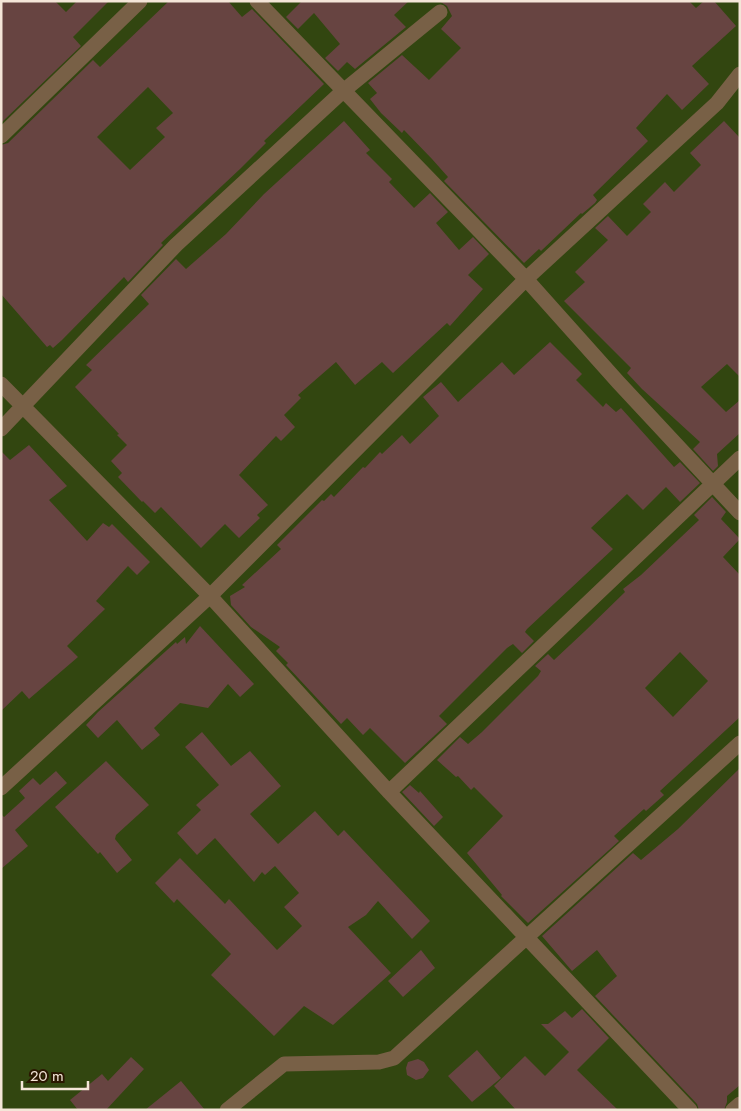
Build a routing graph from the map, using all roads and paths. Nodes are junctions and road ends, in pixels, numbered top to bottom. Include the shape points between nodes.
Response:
1 (140, 1) edge
2 (256, 1) edge
3 (440, 12) dead end
4 (740, 74) edge
5 (342, 92) junction
6 (1, 136) edge
7 (526, 279) junction
8 (1, 384) edge
9 (23, 408) junction
10 (1, 429) edge
11 (740, 458) edge
12 (713, 483) junction
13 (740, 513) edge
14 (210, 596) junction
15 (740, 743) edge
16 (1, 788) edge
17 (389, 792) junction
18 (527, 938) junction
19 (740, 1104) edge
20 (227, 1110) edge
21 (690, 1110) edge
22 (733, 1110) edge

1 - 6 street
2 - 5 street
3 - 5 street
4 - 7 street via 717,103
5 - 7 street
5 - 9 street via 176,245
7 - 12 street
7 - 14 street
8 - 9 street
9 - 10 street
9 - 14 street
11 - 12 street
12 - 13 street
12 - 17 street
14 - 16 street
14 - 17 street
15 - 18 street
17 - 18 street
18 - 20 street via 394,1058 379,1062 284,1064
18 - 21 street
19 - 22 street

